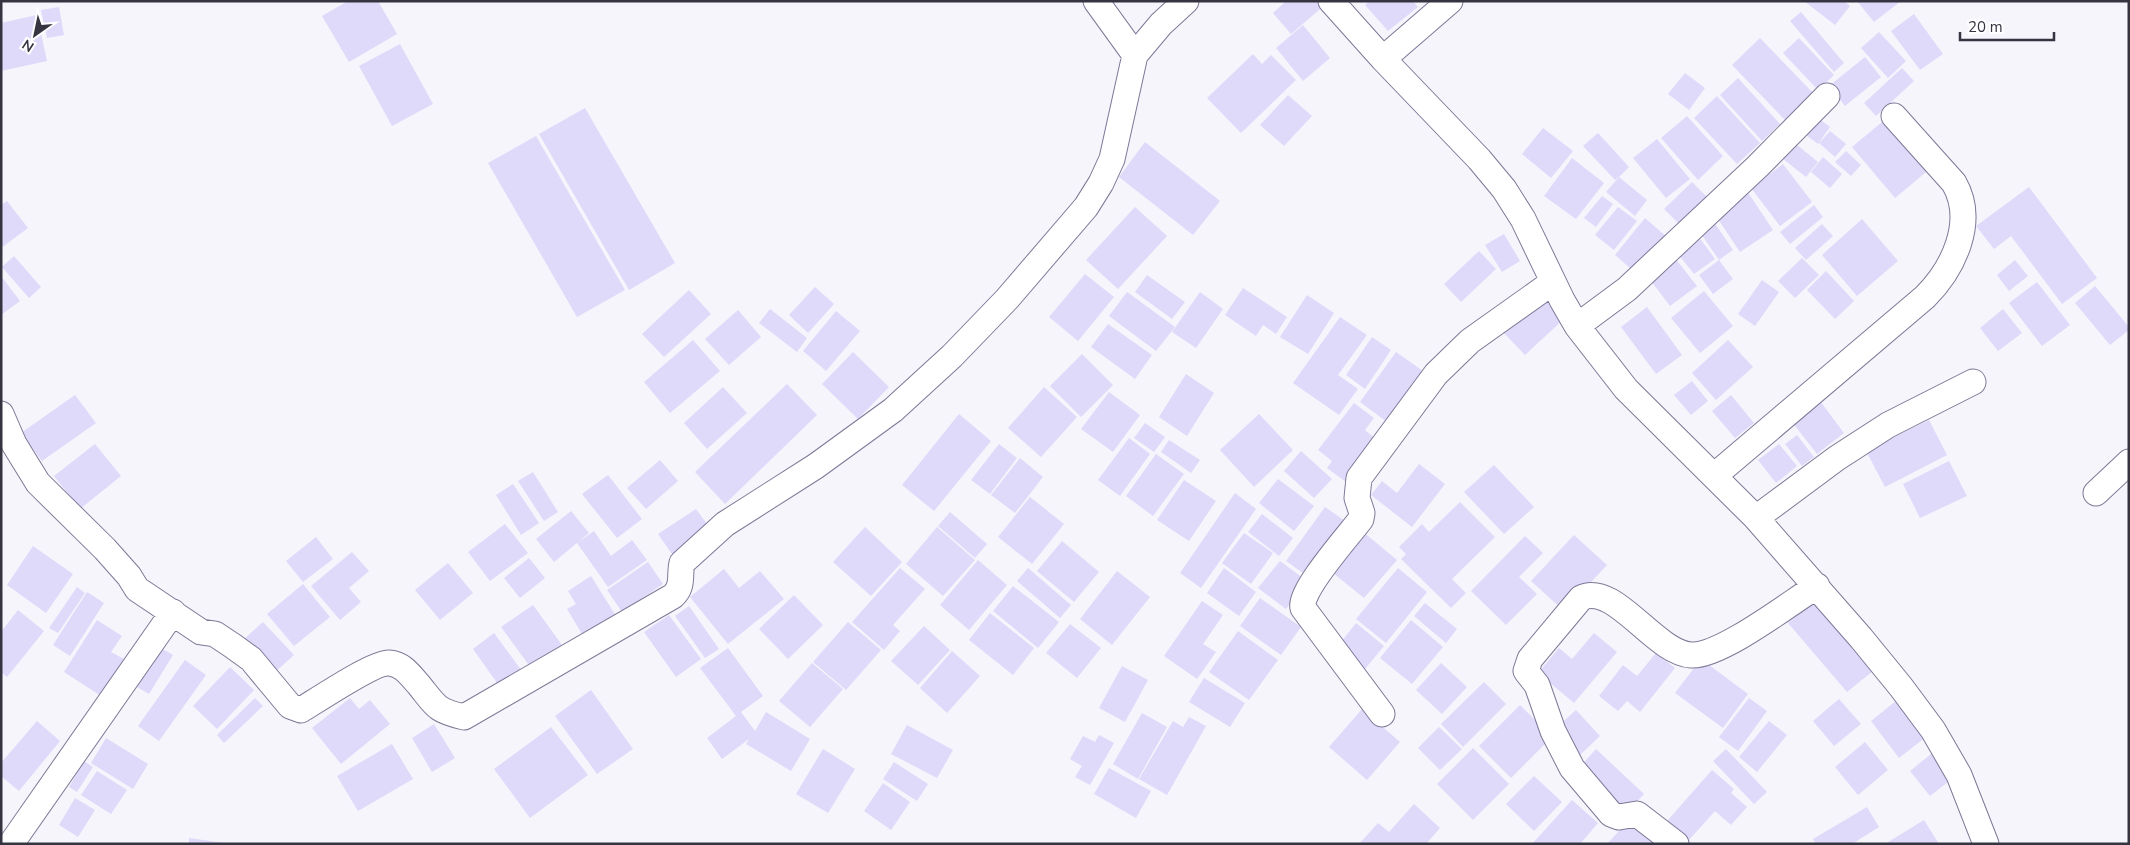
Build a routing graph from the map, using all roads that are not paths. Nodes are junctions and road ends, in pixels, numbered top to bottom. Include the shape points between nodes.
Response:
1 (1096, 1) edge
2 (1186, 1) edge
3 (1331, 1) edge
4 (1450, 1) edge
5 (1135, 55) junction
6 (1383, 60) junction
7 (1826, 96) dead end
8 (1894, 116) dead end
9 (1553, 282) junction
10 (1577, 326) junction
11 (1973, 382) dead end
12 (1, 414) edge
13 (2129, 462) edge
14 (1714, 476) junction
15 (2096, 493) dead end
16 (1756, 518) junction
17 (1817, 586) junction
18 (173, 612) junction
19 (1382, 714) dead end
20 (11, 844) edge
21 (1676, 844) edge
22 (1986, 844) edge

1 - 5 street
2 - 5 street
3 - 6 street
4 - 6 street
5 - 18 street via 1112,159 1080,214 952,356 893,410 808,471 725,524 686,558 680,568 681,585 673,596 464,717 438,709 407,670 387,662 301,710 290,706 251,659 224,639 201,632
6 - 9 street via 1504,189 1523,219
7 - 10 street via 1758,166 1627,289
8 - 14 street via 1954,182 1960,193 1962,234 1951,259 1936,286 1925,297
9 - 10 street
9 - 19 street via 1470,341 1436,374 1359,478 1357,498 1362,519 1303,597 1303,608
10 - 14 street via 1626,388
11 - 16 street via 1888,425
12 - 18 street via 14,444 38,483 105,549 137,589
13 - 15 street
14 - 16 street
16 - 17 street
17 - 21 street via 1724,647 1691,655 1670,648 1606,598 1588,594 1581,598 1530,659 1526,671 1537,685 1553,731 1572,768 1611,814 1619,817 1637,814
17 - 22 street via 1933,730 1959,775
18 - 20 street

